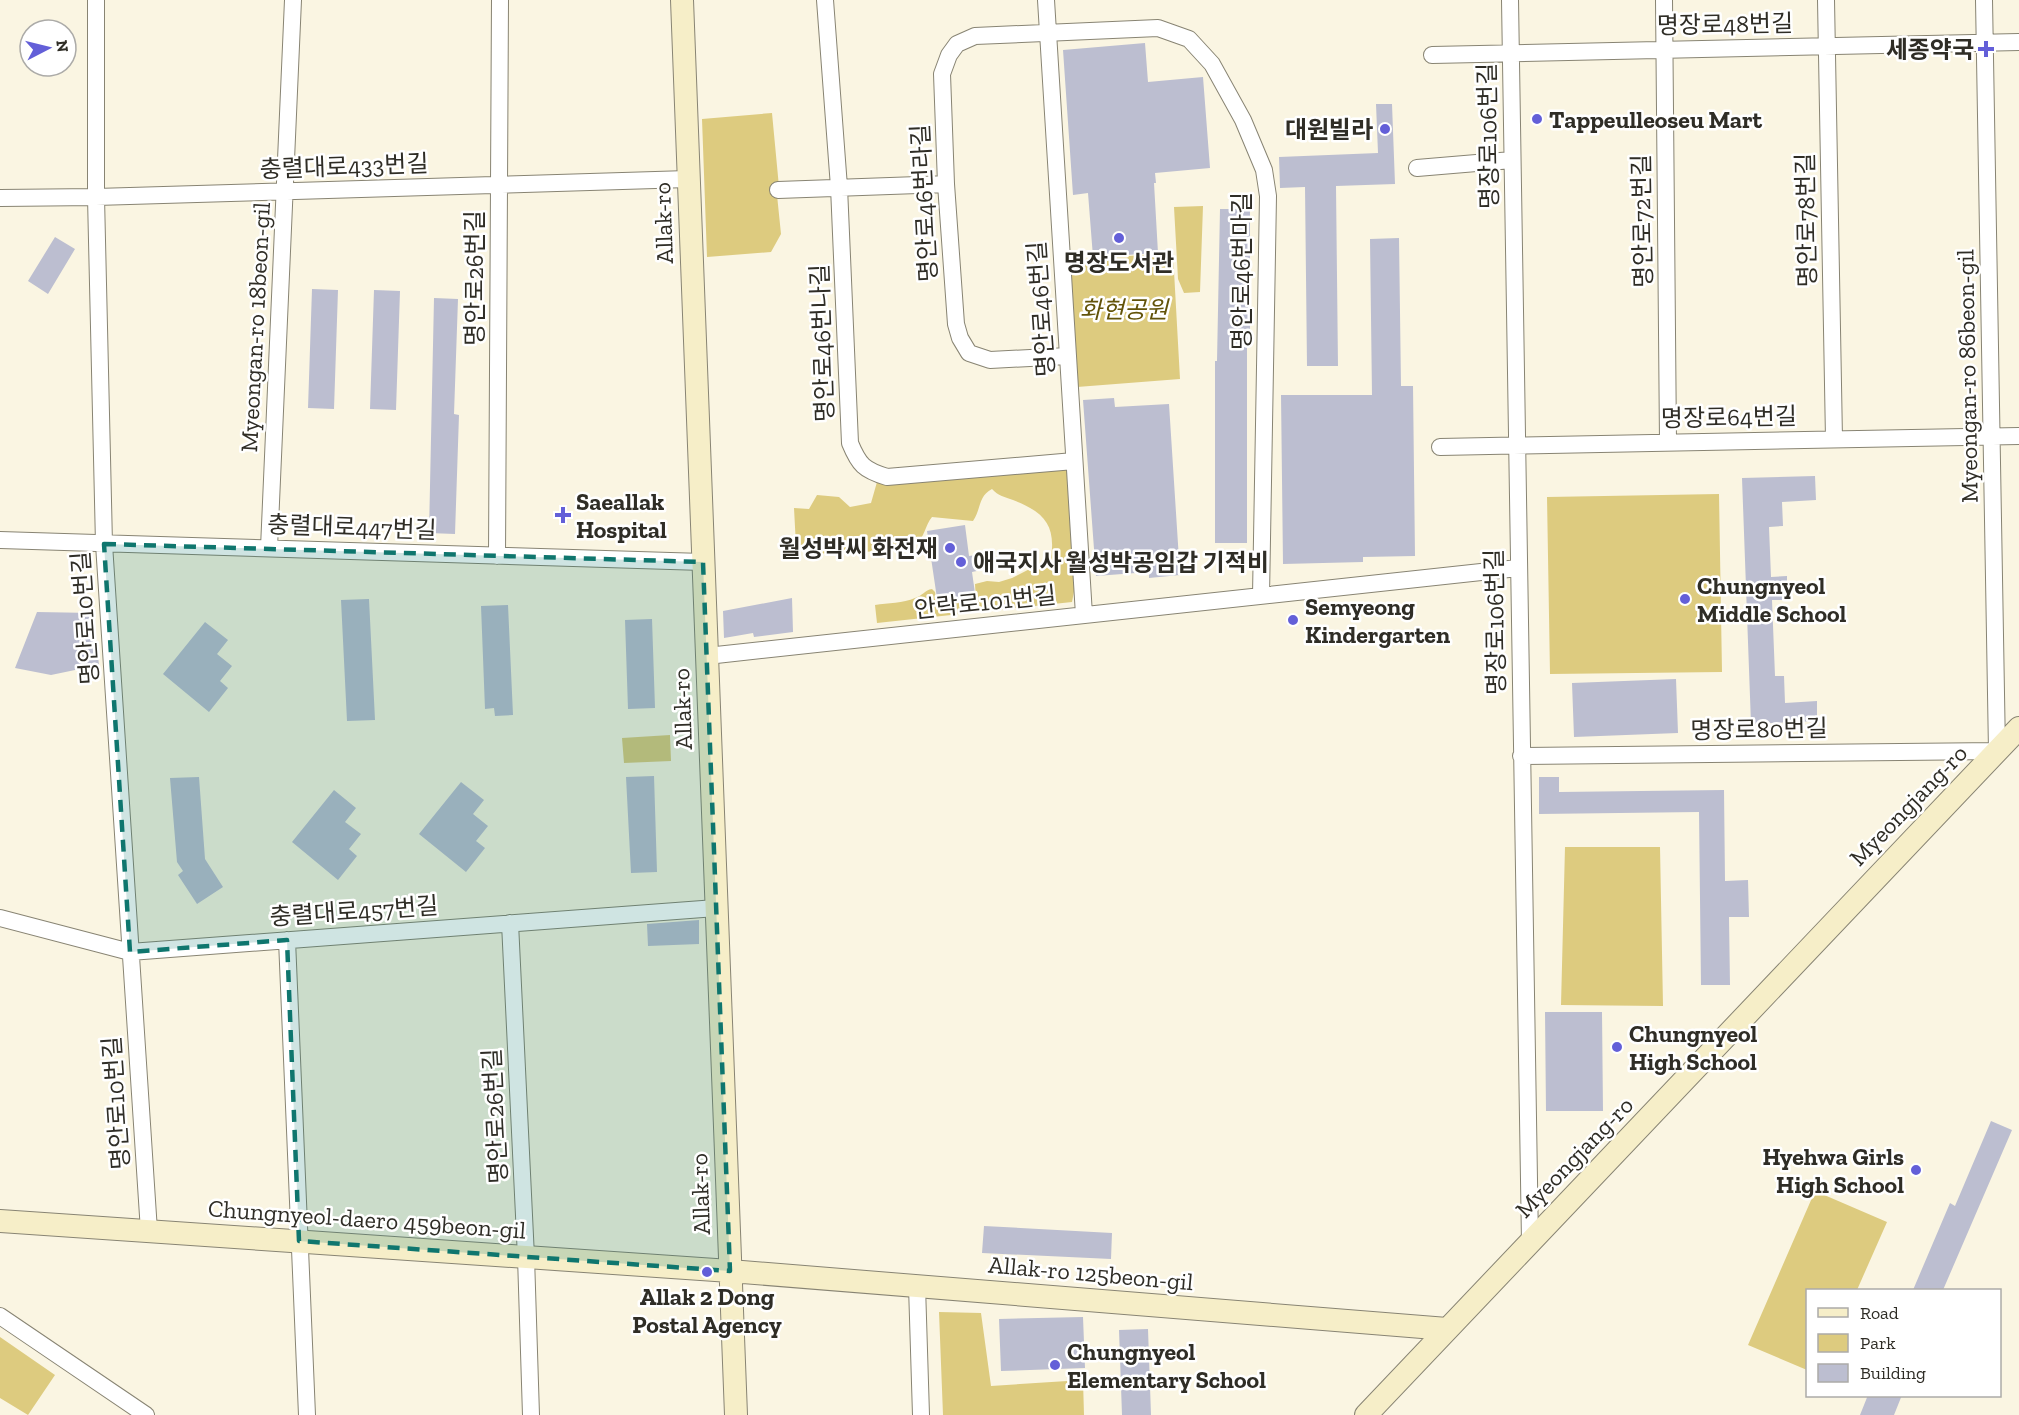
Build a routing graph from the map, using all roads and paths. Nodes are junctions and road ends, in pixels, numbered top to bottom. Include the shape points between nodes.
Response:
1 (96, 0) edge
2 (293, 0) edge
3 (500, 0) edge
4 (682, 0) edge
5 (825, 0) edge
6 (1046, 0) edge
7 (1510, 0) edge
8 (1664, 0) edge
9 (1826, 0) edge
10 (1984, 0) edge
11 (1048, 33) junction
12 (2019, 42) edge
13 (1985, 43) junction
14 (1827, 46) junction
15 (1665, 50) junction
16 (1510, 53) junction
17 (1432, 55) dead end
18 (1512, 160) junction
19 (1417, 168) dead end
20 (688, 179) junction
21 (946, 184) junction
22 (499, 185) junction
23 (839, 187) junction
24 (778, 190) dead end
25 (285, 192) junction
26 (0, 198) edge
27 (96, 198) junction
28 (1068, 356) junction
29 (1991, 436) junction
30 (2019, 436) edge
31 (1834, 439) junction
32 (1668, 442) junction
33 (1516, 445) junction
34 (1440, 447) dead end
35 (1074, 461) junction
36 (0, 540) edge
37 (104, 544) junction
38 (269, 548) junction
39 (497, 556) junction
40 (703, 562) junction
41 (1518, 568) junction
42 (1261, 596) junction
43 (1084, 615) junction
44 (707, 656) junction
45 (2018, 732) edge
46 (1997, 751) junction
47 (1521, 756) junction
48 (716, 908) junction
49 (0, 918) edge
50 (510, 923) junction
51 (287, 940) junction
52 (130, 952) junction
53 (0, 1221) edge
54 (149, 1231) junction
55 (299, 1241) junction
56 (1530, 1242) junction
57 (526, 1257) junction
58 (730, 1271) junction
59 (917, 1286) junction
60 (0, 1316) edge
61 (1447, 1329) junction
62 (146, 1415) edge
63 (307, 1415) edge
64 (531, 1415) edge
65 (736, 1415) edge
66 (921, 1415) edge
67 (1366, 1415) edge

1 - 27 street, 명안로10번길
2 - 25 street, Myeongan-ro 18beon-gil
3 - 22 street, 명안로26번길
4 - 20 main road, Allak-ro
5 - 23 street, 명안로46번나길
6 - 11 street, 명안로46번길
7 - 16 street, 명장로106번길
8 - 15 street, 명안로72번길
9 - 14 street, 명안로78번길
10 - 13 street, Myeongan-ro 86beon-gil
11 - 21 street, 명안로46번라길 via 975,36 957,44 949,55 942,74
11 - 28 street, 명안로46번길
11 - 42 street, 명안로46번마길 via 1158,28 1189,39 1212,64 1243,120 1264,170 1268,196
12 - 13 street, 명장로48번길
13 - 14 street, 명장로48번길
13 - 29 street, Myeongan-ro 86beon-gil
14 - 15 street, 명장로48번길
14 - 31 street, 명안로78번길
15 - 16 street, 명장로48번길
15 - 32 street, 명안로72번길
16 - 17 street, 명장로48번길
16 - 18 street, 명장로106번길
18 - 19 street
18 - 33 street, 명장로106번길
20 - 22 street, 충렬대로433번길
20 - 40 main road, Allak-ro
21 - 23 street
21 - 28 street, 명안로46번라길 via 956,324 969,353 990,360
22 - 25 street, 충렬대로433번길
22 - 39 street, 명안로26번길
23 - 24 street
23 - 35 street, 명안로46번나길 via 850,443 856,460 868,472 887,477
25 - 27 street, 충렬대로433번길
25 - 38 street, Myeongan-ro 18beon-gil
26 - 27 street, 충렬대로433번길
27 - 37 street, 명안로10번길
28 - 35 street, 명안로46번길
29 - 30 street, 명장로64번길
29 - 31 street, 명장로64번길
29 - 46 street, Myeongan-ro 86beon-gil
31 - 32 street, 명장로64번길
32 - 33 street, 명장로64번길
33 - 34 street, 명장로64번길
33 - 41 street, 명장로106번길
35 - 43 street, 명안로46번길
36 - 37 street, 충렬대로447번길
37 - 38 street, 충렬대로447번길
37 - 52 street, 명안로10번길
38 - 39 street, 충렬대로447번길
39 - 40 street, 충렬대로447번길
40 - 44 main road, Allak-ro
41 - 42 street, 안락로101번길
41 - 47 street, 명장로106번길
42 - 43 street, 안락로101번길
43 - 44 street, 안락로101번길
44 - 48 main road, Allak-ro
45 - 46 main road, Myeongjang-ro
46 - 47 street, 명장로80번길
46 - 56 main road, Myeongjang-ro
47 - 56 street, 명장로106번길
48 - 50 street, 충렬대로457번길
48 - 58 main road, Allak-ro
49 - 52 street, 충렬대로457번길
50 - 51 street, 충렬대로457번길
50 - 57 street, 명안로26번길
51 - 52 street, 충렬대로457번길
51 - 55 street
52 - 54 street, 명안로10번길
53 - 54 main road, Chungnyeol-daero 459beon-gil
54 - 55 main road, Chungnyeol-daero 459beon-gil
55 - 57 main road, Chungnyeol-daero 459beon-gil
55 - 63 street
56 - 61 main road, Myeongjang-ro
57 - 58 main road, Chungnyeol-daero 459beon-gil
57 - 64 street, 명안로26번길
58 - 59 main road, Allak-ro 125beon-gil
58 - 65 main road, Allak-ro
59 - 61 main road, Allak-ro 125beon-gil
59 - 66 street
60 - 62 street
61 - 67 main road, Myeongjang-ro

